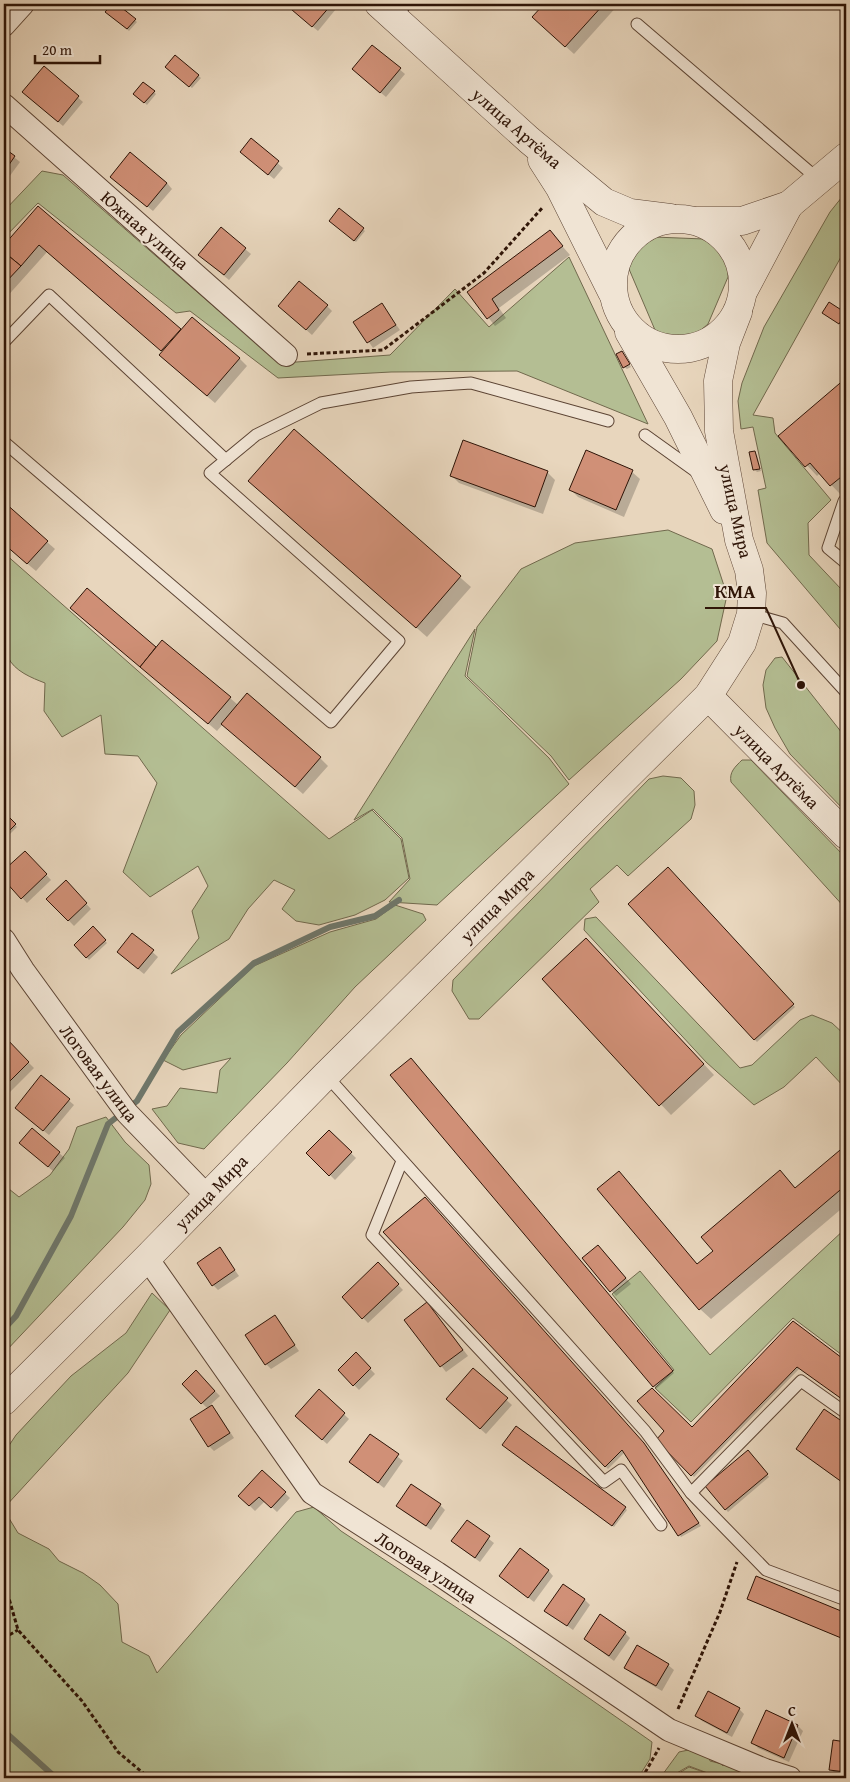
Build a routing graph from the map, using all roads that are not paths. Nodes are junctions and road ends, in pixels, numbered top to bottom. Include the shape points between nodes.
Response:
1 (23, 4) edge
2 (393, 8) edge
3 (4, 24) edge
4 (637, 24) dead end
5 (4, 105) edge
6 (529, 140) junction
7 (846, 157) edge
8 (820, 181) junction
9 (789, 205) junction
10 (684, 220) junction
11 (741, 301) junction
12 (615, 302) junction
13 (4, 342) edge
14 (286, 355) road end
15 (608, 421) dead end
16 (646, 434) dead end
17 (4, 442) edge
18 (226, 460) junction
19 (711, 483) junction
20 (846, 503) edge
21 (740, 540) junction
22 (846, 563) edge
23 (751, 614) junction
24 (846, 692) edge
25 (708, 696) junction
26 (846, 835) edge
27 (4, 940) edge
28 (326, 1075) junction
29 (402, 1161) junction
30 (207, 1196) junction
31 (147, 1258) junction
32 (4, 1401) edge
33 (846, 1413) edge
34 (690, 1493) junction
35 (661, 1525) dead end
36 (846, 1600) edge
37 (790, 1778) edge

1 - 3 street
2 - 6 street, улица Артёма
4 - 8 lane
5 - 14 street, Южная улица
6 - 10 street, улица Артёма via 604,202 630,213
6 - 12 street via 560,188
7 - 8 street
8 - 9 street
9 - 10 street via 742,221
9 - 11 street
10 - 11 street, улица Артёма via 716,231 732,247 742,268
10 - 12 street via 653,224 634,235 621,251 613,271
11 - 12 street via 726,330 709,342 689,349 668,349 648,343 630,330
11 - 21 street, улица Мира via 726,343 718,381 718,430
12 - 19 street
13 - 18 lane via 49,295
15 - 18 lane via 471,383 411,387 321,402 256,435
16 - 19 lane
17 - 18 lane via 331,722 399,641 210,473
19 - 21 street
20 - 22 lane via 844,501 828,548
21 - 23 street, улица Мира via 750,578
23 - 24 lane via 783,623
23 - 25 street, улица Мира via 742,643
25 - 26 street, улица Артёма
25 - 28 street, улица Мира
27 - 30 street, Логовая улица via 127,1114
28 - 29 lane
28 - 30 street, улица Мира
29 - 34 lane via 645,1431
29 - 35 lane via 372,1235 604,1482 621,1470
30 - 31 street, улица Мира
31 - 32 street, улица Мира
31 - 37 street, Логовая улица via 312,1493 669,1730
33 - 34 lane via 801,1381
34 - 36 lane via 766,1570

